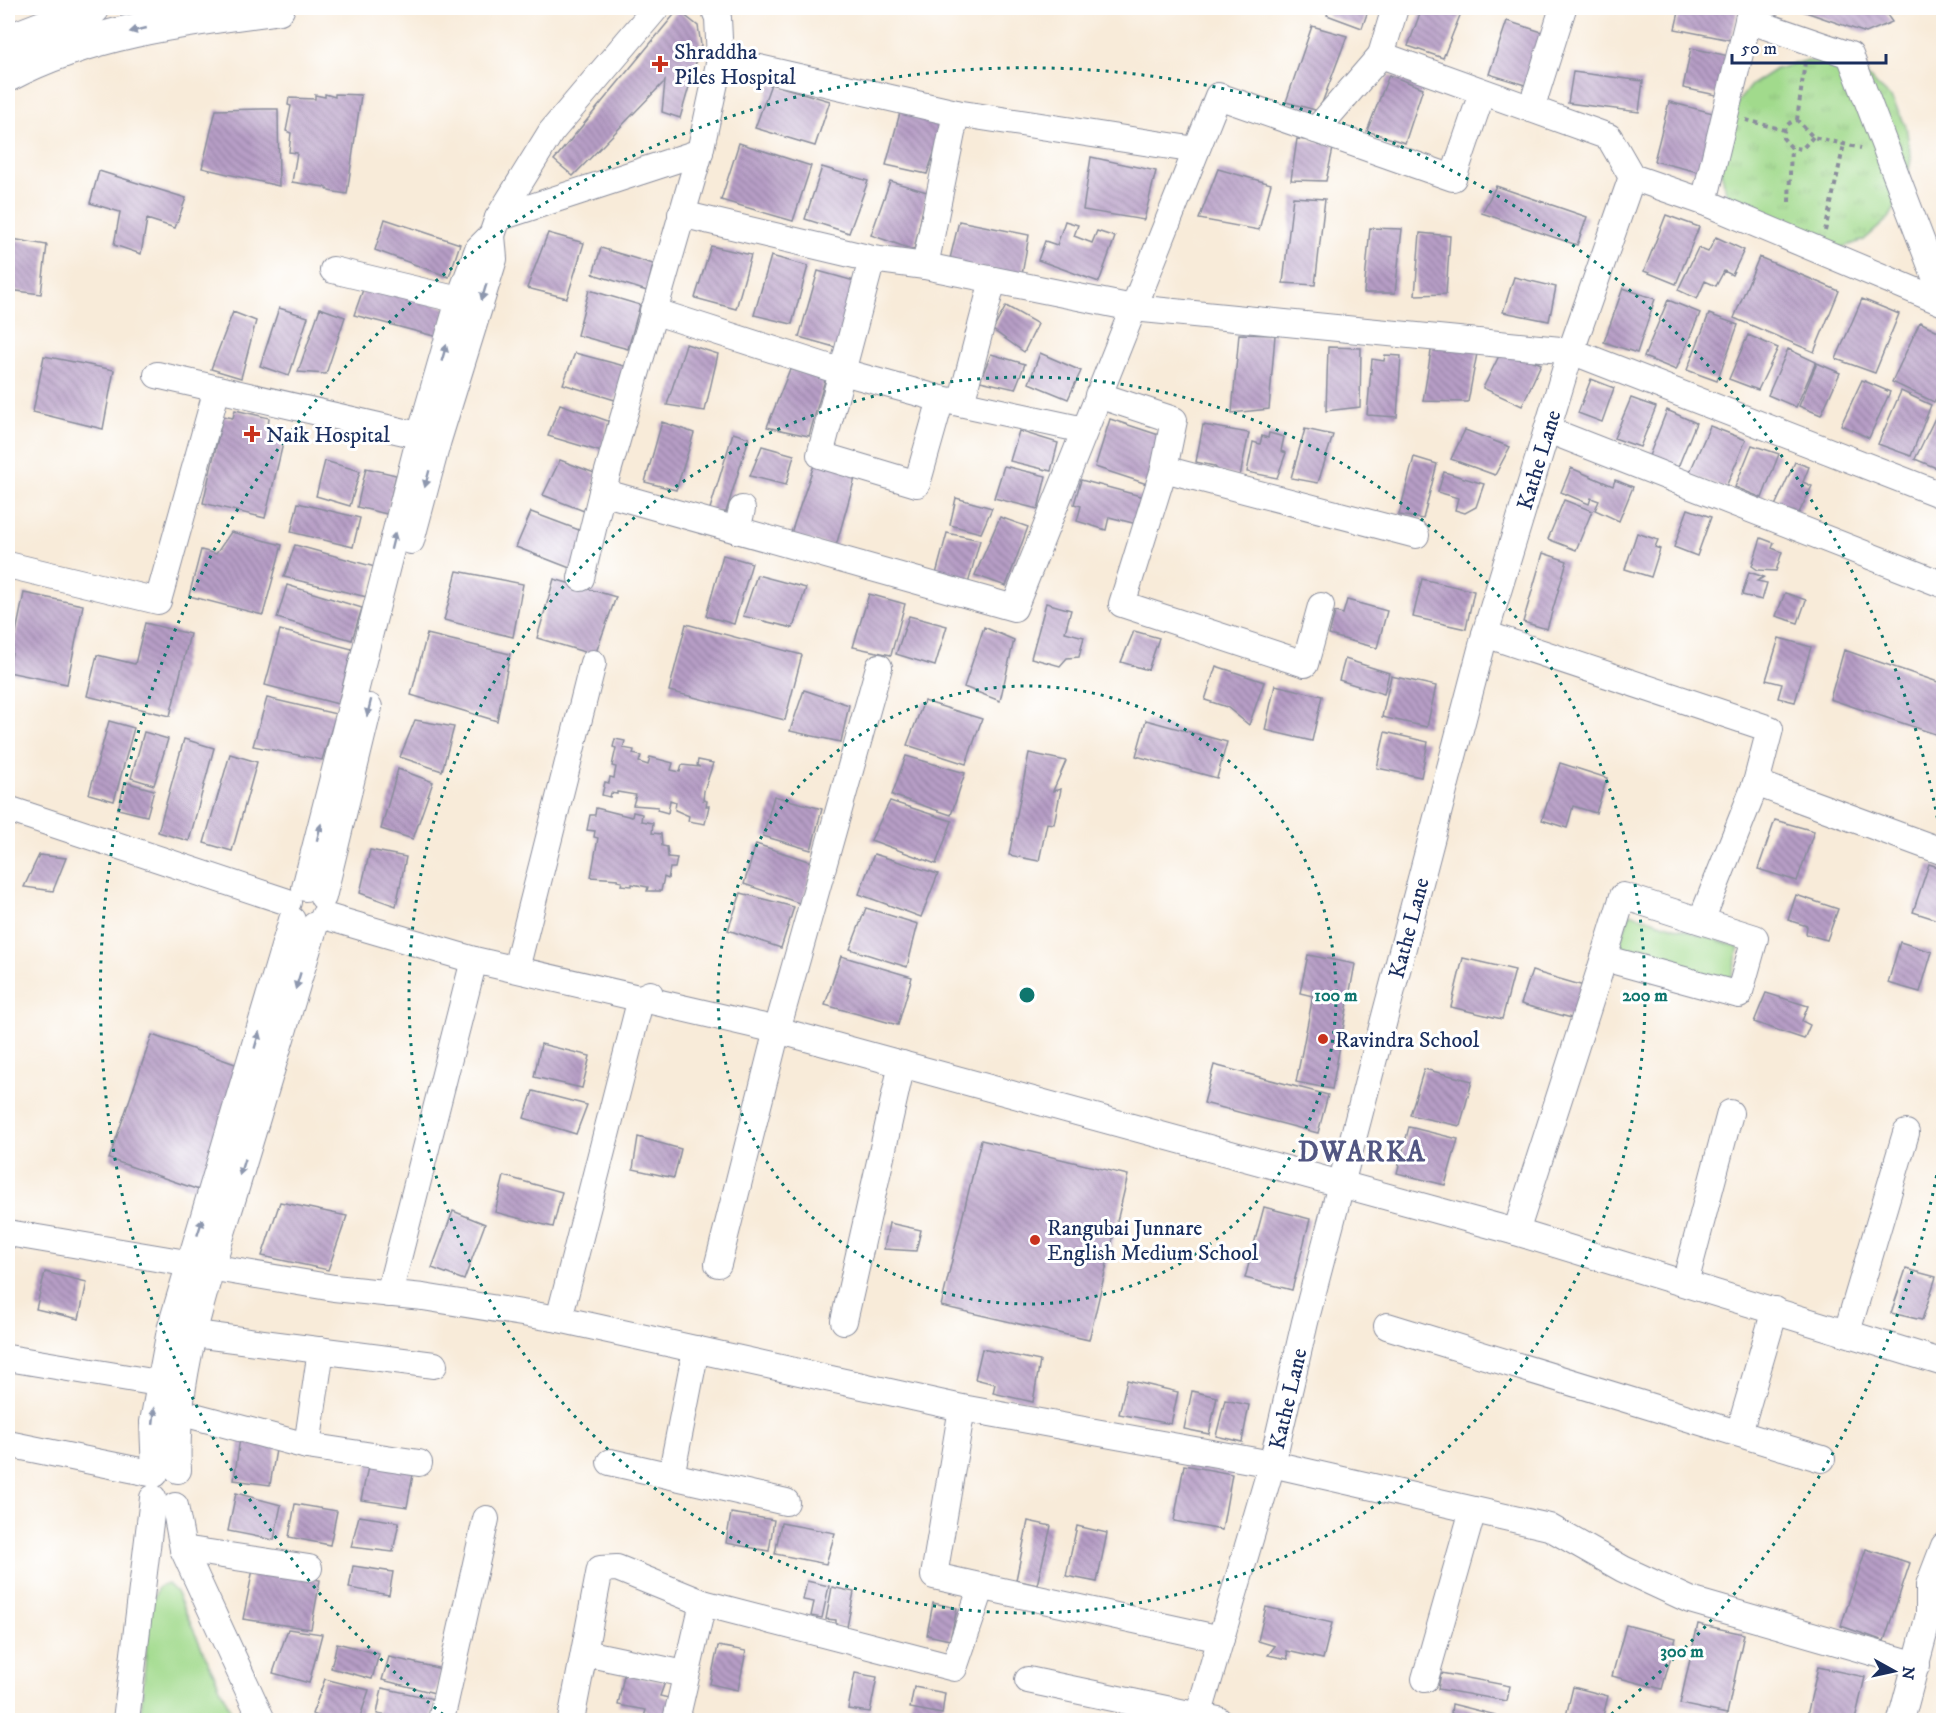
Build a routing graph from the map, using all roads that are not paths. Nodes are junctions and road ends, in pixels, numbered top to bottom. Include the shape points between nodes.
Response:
1 (93, 8) edge
2 (278, 8) edge
3 (656, 8) edge
4 (1395, 8) edge
5 (1563, 8) edge
6 (719, 11) edge
7 (1750, 14) edge
8 (8, 41) edge
9 (1380, 55) junction
10 (720, 58) junction
11 (8, 75) edge
12 (1482, 93) junction
13 (1531, 109) junction
14 (956, 113) junction
15 (1316, 129) junction
16 (1196, 150) junction
17 (700, 152) junction
18 (1632, 177) junction
19 (1704, 202) junction
20 (681, 214) junction
21 (495, 227) junction
22 (872, 258) junction
23 (924, 266) junction
24 (333, 270) dead end
25 (993, 280) junction
26 (459, 300) junction
27 (1944, 302) edge
28 (1133, 308) junction
29 (653, 311) junction
30 (1571, 351) junction
31 (843, 372) junction
32 (157, 375) dead end
33 (217, 388) junction
34 (1098, 396) junction
35 (951, 401) junction
36 (1084, 430) junction
37 (1548, 430) junction
38 (429, 438) junction
39 (1164, 469) junction
40 (602, 492) junction
41 (1944, 496) edge
42 (1416, 535) dead end
43 (8, 565) edge
44 (581, 578) dead end
45 (1944, 585) edge
46 (1321, 606) dead end
47 (1485, 634) junction
48 (593, 663) dead end
49 (879, 667) dead end
50 (1756, 783) junction
51 (8, 813) edge
52 (1944, 852) edge
53 (308, 908) junction
54 (1701, 921) junction
55 (1604, 958) junction
56 (474, 960) junction
57 (516, 969) junction
58 (645, 996) junction
59 (777, 1030) junction
60 (902, 1064) junction
61 (1730, 1113) dead end
62 (1906, 1133) dead end
63 (1342, 1184) junction
64 (1516, 1232) junction
65 (8, 1233) edge
66 (201, 1264) junction
67 (718, 1264) dead end
68 (1685, 1283) junction
69 (389, 1294) junction
70 (1775, 1310) junction
71 (560, 1319) junction
72 (844, 1321) dead end
73 (1387, 1326) dead end
74 (1847, 1332) junction
75 (195, 1334) junction
76 (696, 1349) junction
77 (321, 1350) junction
78 (8, 1358) edge
79 (1944, 1363) edge
80 (434, 1365) dead end
81 (158, 1383) junction
82 (962, 1408) junction
83 (178, 1412) junction
84 (1738, 1433) junction
85 (8, 1444) edge
86 (307, 1446) junction
87 (1822, 1459) dead end
88 (610, 1462) dead end
89 (419, 1463) dead end
90 (1272, 1464) junction
91 (670, 1476) junction
92 (165, 1487) junction
93 (786, 1502) dead end
94 (1473, 1510) junction
95 (486, 1519) dead end
96 (1944, 1546) edge
97 (183, 1549) junction
98 (309, 1568) dead end
99 (982, 1586) junction
100 (704, 1603) junction
101 (1939, 1613) edge
102 (1221, 1639) junction
103 (585, 1653) junction
104 (1917, 1665) junction
105 (686, 1674) junction
106 (1425, 1679) dead end
107 (1028, 1680) dead end
108 (1204, 1719) edge
109 (126, 1720) edge
110 (262, 1720) edge
111 (441, 1720) edge
112 (571, 1720) edge
113 (676, 1720) edge
114 (1901, 1720) edge

1 - 8 highway
2 -> 11 highway via 174,21 100,39
3 - 21 street via 551,132
4 - 9 street
5 - 13 street
6 - 10 street
7 - 19 street
7 - 27 street via 1850,55
9 - 12 street
9 - 15 street
10 - 14 street
10 - 17 street
12 - 13 street
12 - 15 street via 1453,178
13 - 18 street via 1610,137
14 - 16 street
14 - 23 street
15 - 16 street via 1218,96
16 - 28 street
17 - 20 street
17 - 21 street
18 - 19 street
18 - 30 street, Kathe Lane
19 - 27 street
20 - 22 street
20 - 29 street
21 - 26 street via 478,249
21 -> 38 street via 494,259
22 - 23 street
22 - 31 street
23 - 25 street
24 - 26 street
25 - 28 street
25 - 35 street
38 -> 26 street
28 - 30 street
28 - 34 street
29 - 31 street
29 - 40 street
30 - 37 street, Kathe Lane
30 - 41 street
31 - 35 street
31 - 35 street via 820,455 917,484
32 - 33 street
33 - 38 street
33 - 43 street via 158,601
34 - 36 street
34 - 39 street via 1174,420
35 - 36 street
36 - 40 street via 1014,608 740,519
37 - 45 street
37 - 47 street, Kathe Lane
38 - 53 street
39 - 42 street
39 - 46 street via 1122,604 1305,664
40 - 44 street
47 - 50 street via 1770,729
47 - 63 street, Kathe Lane
48 - 57 street
49 - 59 street
50 - 52 street
50 - 54 street
51 - 53 street
53 - 56 street
53 - 66 street
54 - 55 street via 1623,896
54 - 55 street via 1755,938 1739,995
55 - 64 street
56 - 57 street
56 - 69 street
57 - 58 street
58 - 59 street
58 - 71 street
59 - 60 street
59 - 67 street
60 - 63 street
60 - 72 street
61 - 68 street
62 - 74 street
63 - 64 street
63 - 90 street, Kathe Lane
64 - 68 street
65 - 66 street
66 - 69 street
66 - 75 street
66 - 81 street
68 - 70 street
69 - 71 street
70 - 74 street
70 - 84 street
71 - 76 street
73 - 84 street
74 - 79 street
75 - 77 street
75 - 83 street
76 - 82 street
76 - 91 street
77 - 80 street
77 - 86 street
78 - 81 street
92 -> 81 street via 153,1422
82 - 90 street
82 - 99 street via 934,1576
83 - 86 street
83 - 92 street
84 - 87 street
85 - 92 street
86 - 89 street
88 - 91 street
90 - 94 street
90 - 102 street, Kathe Lane
91 - 93 street
92 - 97 street
92 - 109 street
94 - 104 street via 1549,1527 1623,1569 1690,1599
94 - 106 street
95 - 111 street
96 - 101 street via 1929,1585
97 - 98 street
97 - 110 street
99 - 100 street via 954,1668
99 - 102 street
100 - 103 street via 617,1568 600,1569
100 - 105 street
101 - 104 street
102 - 108 street, Kathe Lane
103 - 105 street
103 - 112 street
104 - 114 street
105 - 113 street
107 - 108 street

